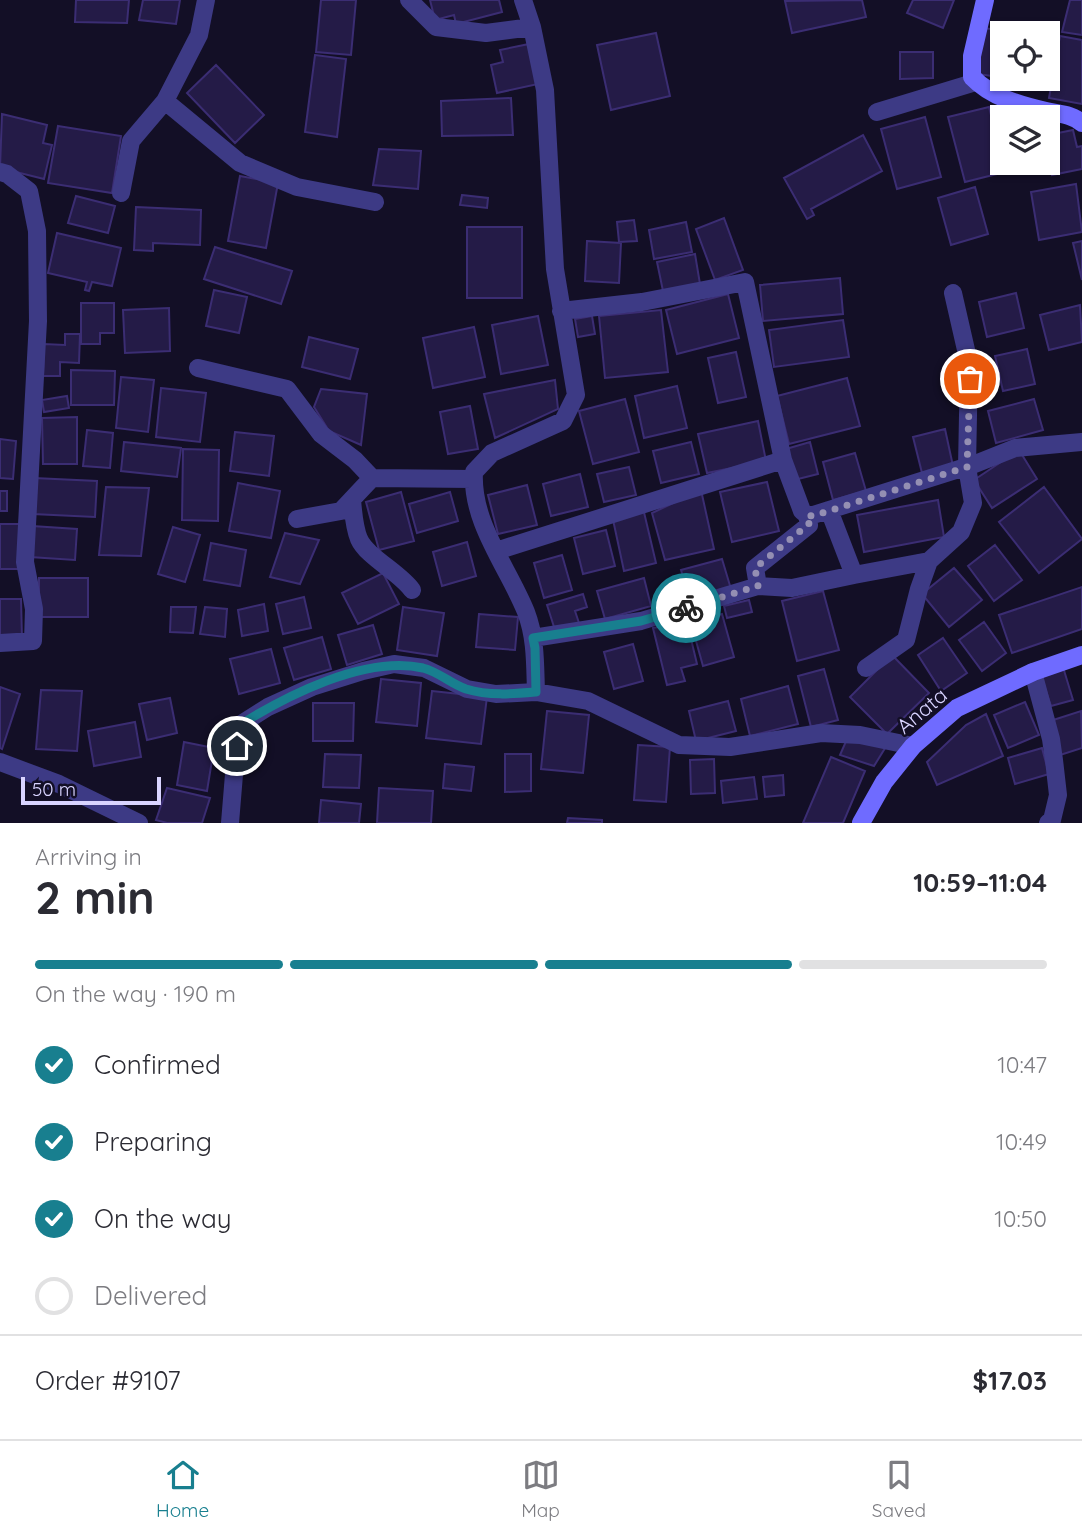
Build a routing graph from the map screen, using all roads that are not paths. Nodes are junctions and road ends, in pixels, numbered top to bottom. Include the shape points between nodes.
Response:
1 (205, 0) edge
2 (410, 0) edge
3 (523, 0) edge
4 (985, 0) edge
5 (532, 27) junction
6 (976, 82) junction
7 (165, 101) junction
8 (877, 112) dead end
9 (1082, 123) edge
10 (0, 172) edge
11 (121, 193) dead end
12 (375, 202) dead end
13 (953, 293) dead end
14 (561, 311) junction
15 (198, 368) dead end
16 (1082, 442) edge
17 (783, 460) junction
18 (967, 467) junction
19 (372, 478) junction
20 (473, 479) junction
21 (352, 499) junction
22 (829, 510) junction
23 (807, 515) junction
24 (298, 519) dead end
25 (496, 551) junction
26 (929, 561) junction
27 (854, 575) junction
28 (758, 586) junction
29 (412, 590) dead end
30 (533, 638) junction
31 (0, 643) edge
32 (1082, 656) edge
33 (866, 668) dead end
34 (1033, 672) junction
35 (536, 692) junction
36 (913, 746) junction
37 (0, 762) edge
38 (1051, 822) edge
39 (139, 823) edge
40 (230, 823) edge
41 (861, 823) edge

1 - 7 street via 199,36
2 - 5 street via 436,27 486,33
3 - 5 street
4 - 6 street via 972,56
5 - 14 street via 545,90
6 - 8 street
6 - 9 street via 985,90
7 - 11 street via 131,141
7 - 12 street via 240,163 297,187
10 - 31 street via 29,191 37,231 38,321 25,562 34,609 33,641
13 - 18 street via 969,363
14 - 17 street via 642,302 745,282
14 - 20 street via 576,395 563,421 492,453
15 - 19 street via 287,388 321,434
16 - 18 street via 1015,448
17 - 23 street
17 - 25 street
18 - 22 street
18 - 26 street via 973,503 961,532
19 - 20 street
19 - 21 street
20 - 25 street
21 - 24 street via 341,511
21 - 29 street via 359,541
22 - 23 street
22 - 27 street
23 - 28 street via 809,524 755,568
25 - 30 street via 527,614
26 - 27 street
26 - 33 street via 906,640
27 - 28 street via 792,588
28 - 30 street via 641,621
30 - 35 street
32 - 34 street, Anata
34 - 36 street, Anata via 957,708
34 - 38 street via 1054,760 1058,795
35 - 36 street via 588,701 679,745 730,747 821,733
35 - 40 street via 496,694 467,689 424,668 394,664 312,687 238,726
36 - 41 street, Anata via 884,782
37 - 39 street via 59,784

